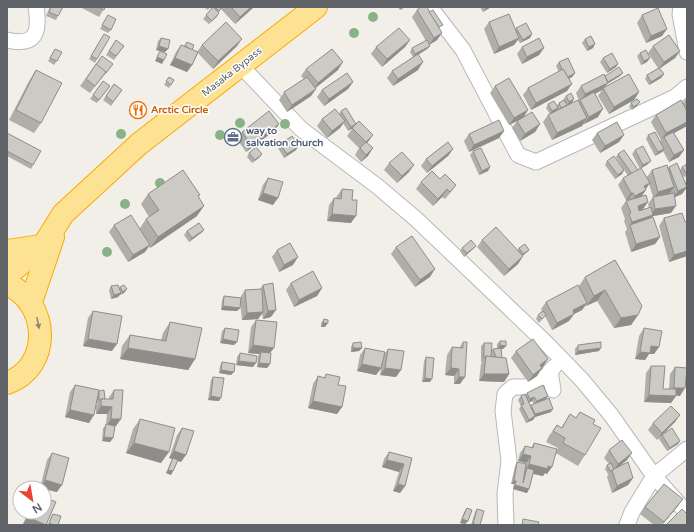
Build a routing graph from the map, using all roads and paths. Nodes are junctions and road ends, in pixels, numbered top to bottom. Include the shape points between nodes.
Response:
1 (36, 7) edge
2 (316, 7) edge
3 (430, 7) edge
4 (681, 7) edge
5 (7, 40) edge
6 (687, 52) edge
7 (240, 66) junction
8 (687, 87) edge
9 (59, 219) junction
10 (43, 246) junction
11 (7, 251) edge
12 (7, 275) edge
13 (7, 284) edge
14 (31, 302) junction
15 (566, 364) junction
16 (550, 374) junction
17 (7, 383) edge
18 (553, 390) dead end
19 (687, 449) edge
20 (654, 476) junction
21 (687, 513) edge
22 (506, 525) edge
23 (628, 525) edge

1 - 5 street via 39,26 34,35 27,42
2 - 7 highway, Masaka Bypass
3 - 8 street via 463,50 518,156 536,162 676,97
4 - 6 street
7 - 9 highway, Masaka Bypass via 139,144
7 - 15 street via 302,128 416,219
9 - 10 highway, Masaka Bypass
9 - 14 highway, Masaka Bypass
10 - 11 highway
10 - 12 highway, Masaka Bypass
13 - 14 highway
14 -> 17 highway via 40,323 40,345 31,366 14,381
15 - 16 street via 554,367
15 - 20 street via 611,415
16 - 18 street
16 - 22 street via 526,387 513,387 505,394 503,411 509,461 505,494
19 - 20 street
20 - 21 street
20 - 23 street via 632,512

